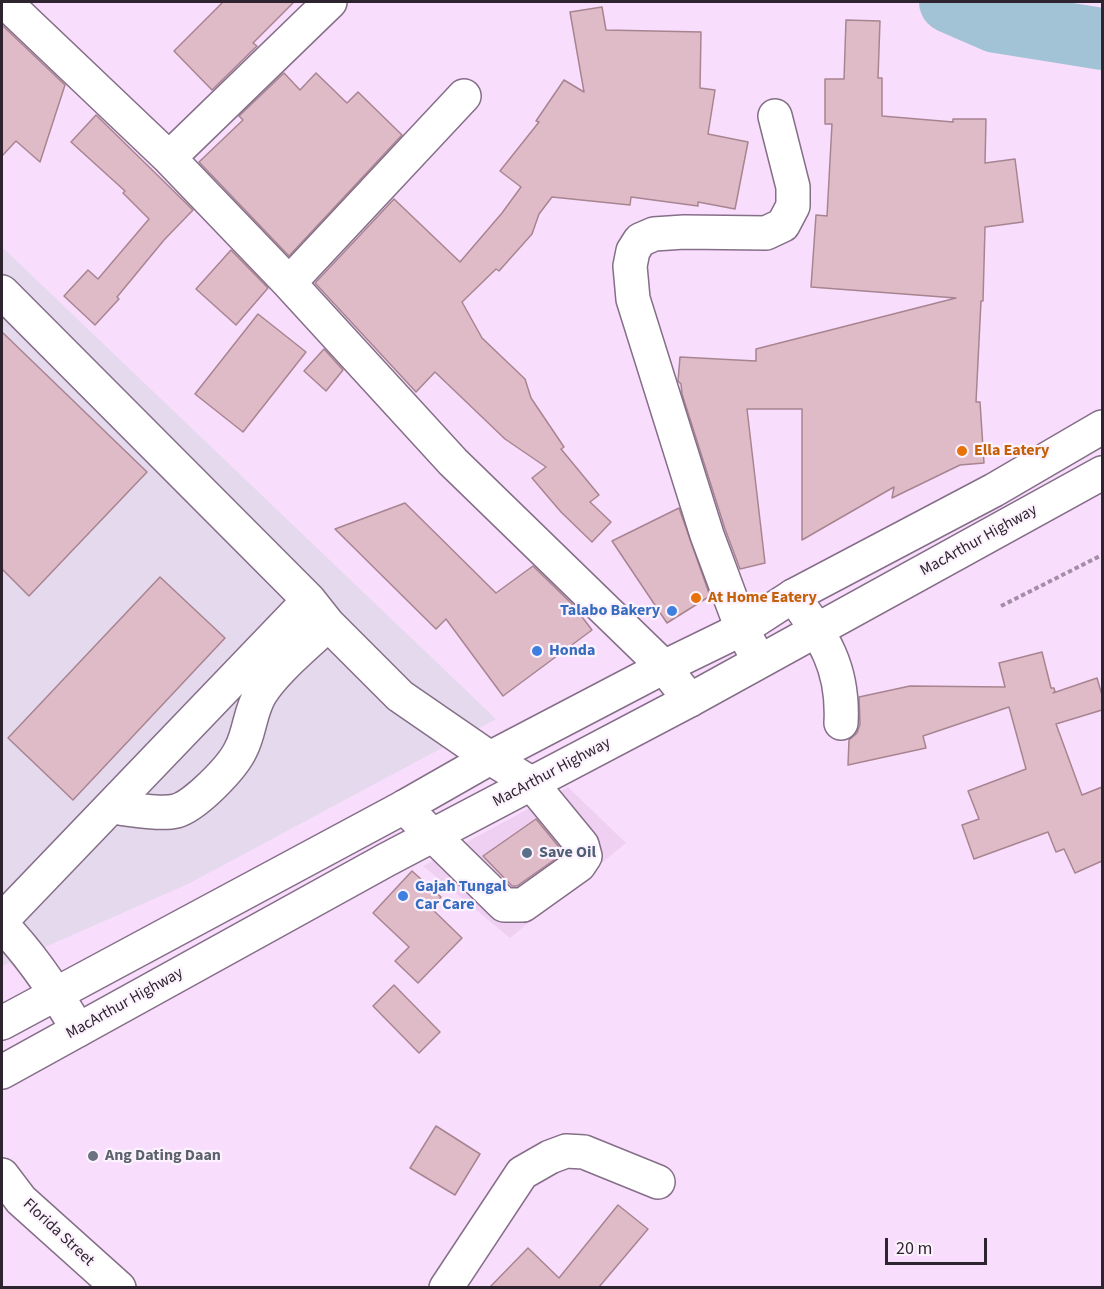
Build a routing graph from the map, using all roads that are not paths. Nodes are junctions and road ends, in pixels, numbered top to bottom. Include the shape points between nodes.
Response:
1 (5, 2) edge
2 (330, 2) edge
3 (464, 96) dead end
4 (775, 116) dead end
5 (169, 158) junction
6 (289, 283) junction
7 (2, 292) edge
8 (1102, 427) edge
9 (1102, 473) edge
10 (793, 596) junction
11 (319, 612) junction
12 (742, 629) junction
13 (817, 629) junction
14 (759, 661) junction
15 (664, 667) junction
16 (222, 692) junction
17 (690, 700) junction
18 (251, 718) junction
19 (840, 723) dead end
20 (490, 758) junction
21 (531, 783) junction
22 (112, 807) junction
23 (404, 807) junction
24 (432, 836) junction
25 (2, 920) edge
26 (2, 925) edge
27 (57, 995) junction
28 (2, 1023) edge
29 (78, 1030) junction
30 (2, 1072) edge
31 (2, 1175) edge
32 (658, 1182) dead end
33 (100, 1281) edge
34 (446, 1287) edge

1 - 5 main road
2 - 5 main road
3 - 6 main road
4 - 12 main road via 793,187 793,206 783,225 766,233 654,234 640,240 630,266 633,299 706,535
5 - 6 main road
6 - 15 main road via 453,462
7 - 11 main road
8 - 10 main road via 994,490
9 - 13 main road, MacArthur Highway
10 - 12 main road
10 - 13 main road
11 - 16 main road
11 - 18 main road via 261,694
11 - 20 main road via 400,696
12 - 14 main road
12 - 15 main road
13 - 14 main road, MacArthur Highway
13 - 19 main road via 832,657 842,703
14 - 17 main road, MacArthur Highway
15 - 17 main road
15 - 20 main road
16 - 18 main road
16 - 22 main road
17 - 21 main road, MacArthur Highway
18 - 22 main road via 241,749 199,797 176,811
20 - 21 main road
20 - 23 main road
21 - 24 main road, MacArthur Highway
21 - 24 main road via 582,845 585,856 579,866 523,905 504,905
22 - 25 main road
23 - 24 main road
23 - 27 main road
24 - 29 main road, MacArthur Highway
26 - 27 main road via 31,957
27 - 28 main road
27 - 29 main road
29 - 30 main road, MacArthur Highway
31 - 33 main road, Florida Street via 21,1200
32 - 34 main road via 584,1152 566,1151 550,1158 522,1173

